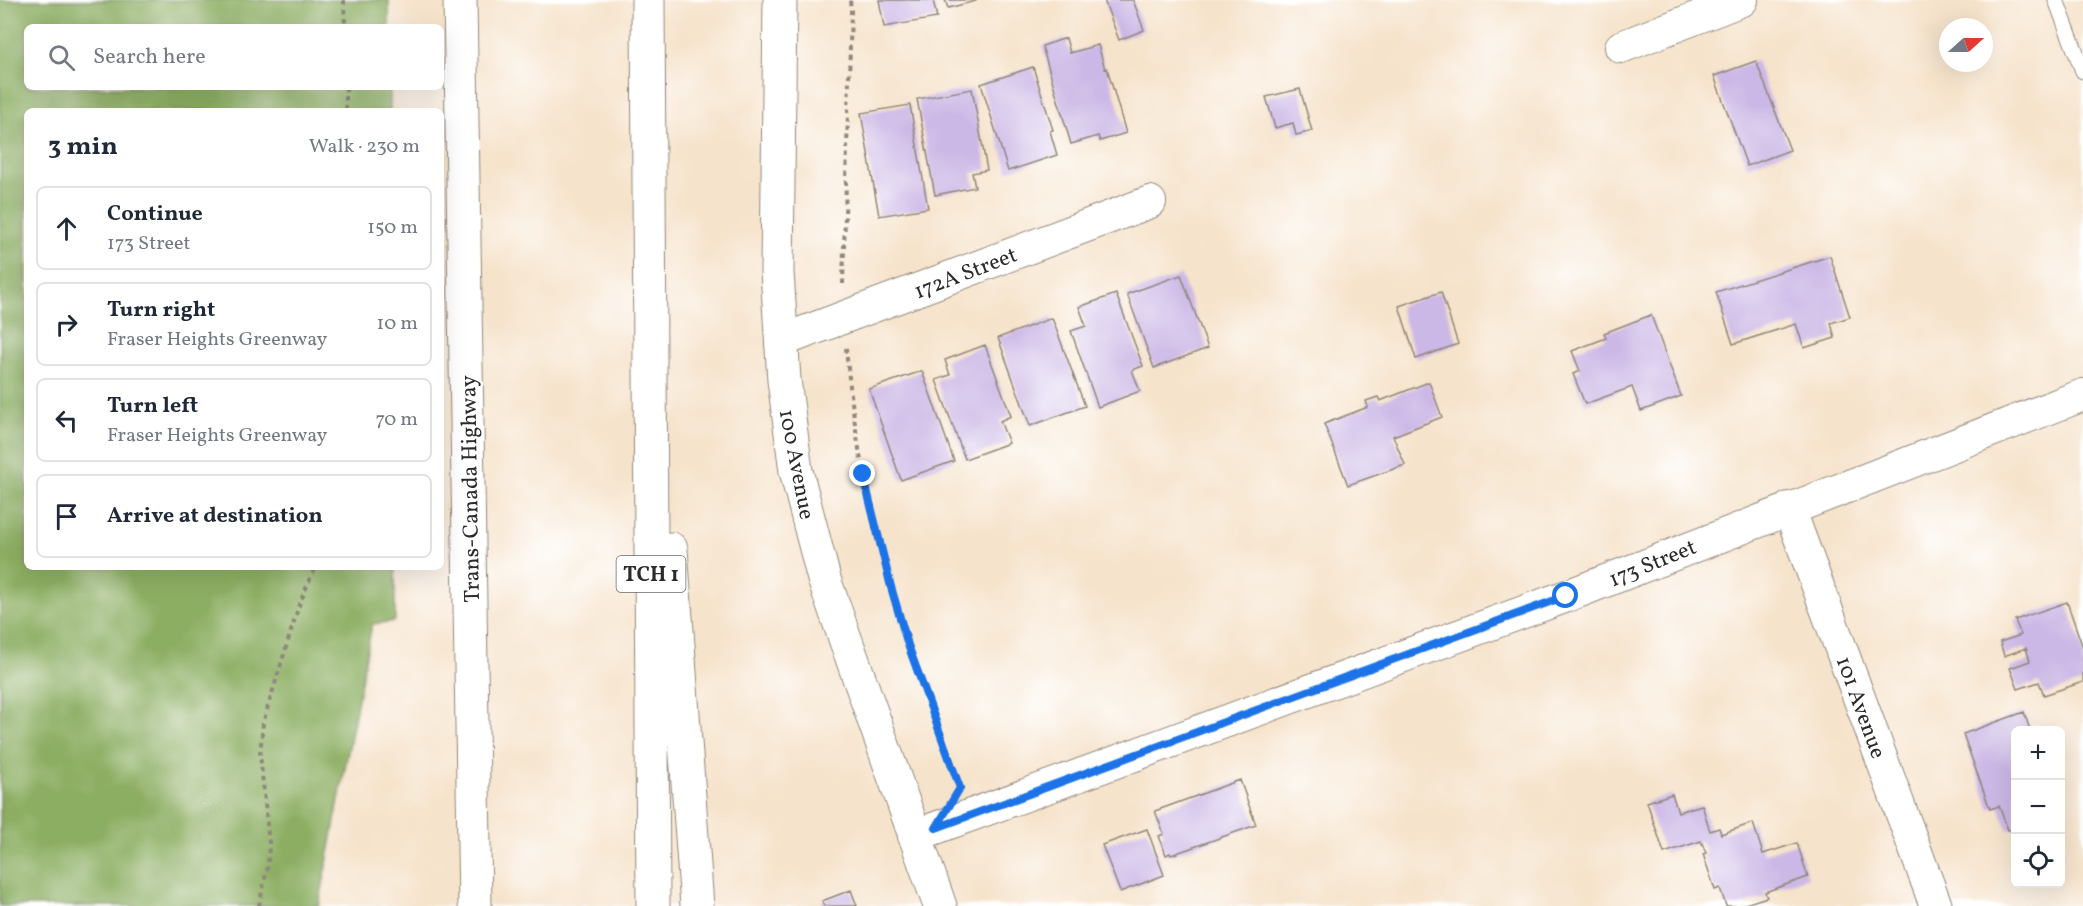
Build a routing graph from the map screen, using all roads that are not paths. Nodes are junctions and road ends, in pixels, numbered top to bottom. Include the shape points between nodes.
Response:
1 (460, 0) edge
2 (648, 0) edge
3 (780, 0) edge
4 (1742, 0) edge
5 (2056, 0) edge
6 (1622, 47) dead end
7 (2083, 70) edge
8 (1150, 202) dead end
9 (649, 242) junction
10 (781, 341) junction
11 (2083, 395) edge
12 (1789, 508) junction
13 (474, 793) junction
14 (914, 836) junction
15 (466, 906) edge
16 (475, 906) edge
17 (653, 906) edge
18 (697, 906) edge
19 (940, 906) edge
20 (1936, 906) edge

1 - 13 main road, Trans-Canada Highway
2 - 9 main road, TCH 1
3 - 10 main road, 100 Avenue via 777,272
4 - 6 street
5 - 7 lane
8 - 10 street, 172A Street
9 - 17 main road, TCH 1
9 - 18 main road
10 - 14 main road, 100 Avenue via 796,471 807,517 824,579
11 - 12 street, 173 Street
12 - 14 street, 173 Street via 1574,593
12 - 20 street, 101 Avenue
13 - 15 main road
13 - 16 main road, Trans-Canada Highway
14 - 19 main road, 100 Avenue

